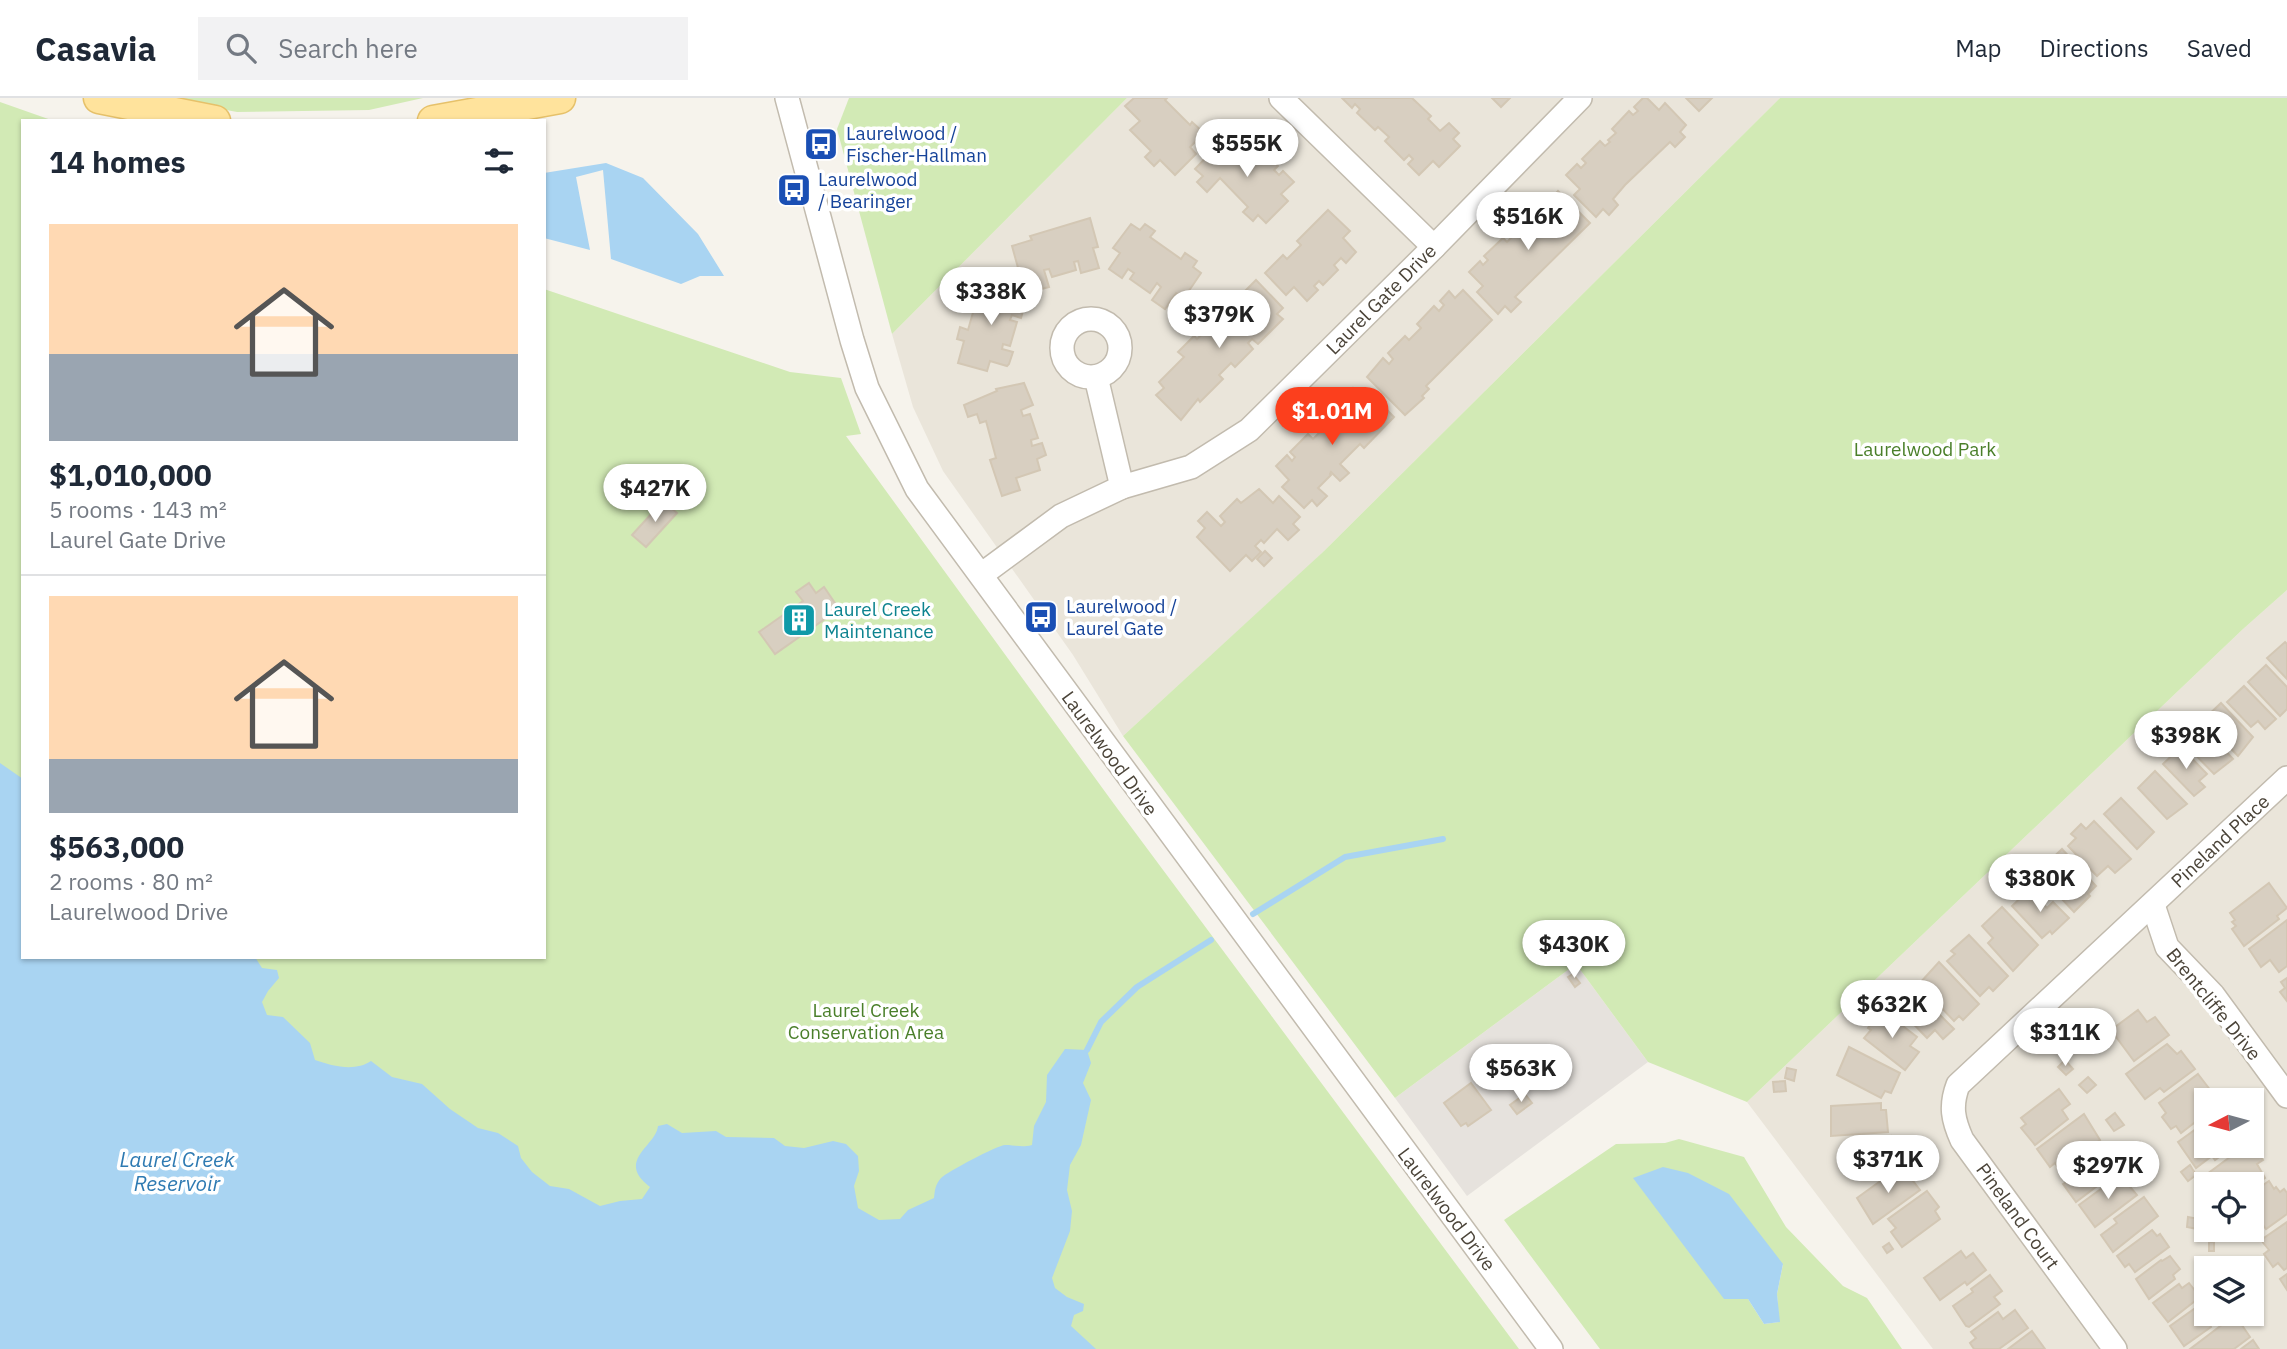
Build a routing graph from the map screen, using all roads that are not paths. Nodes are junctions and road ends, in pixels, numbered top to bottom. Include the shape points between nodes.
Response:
1 (99, 98) edge
2 (560, 98) edge
3 (787, 98) edge
4 (1281, 98) edge
5 (1580, 98) edge
6 (205, 119) edge
7 (444, 119) edge
8 (1434, 247) junction
9 (1096, 377) dead end
10 (1122, 487) junction
11 (981, 575) junction
12 (2287, 778) edge
13 (2153, 905) junction
14 (2287, 1096) edge
15 (1551, 1349) edge
16 (2115, 1349) edge

1 - 6 main road
2 - 7 main road
3 - 11 street, Laurelwood Drive via 867,388 917,489
4 - 8 street
5 - 8 street, Laurel Gate Drive
8 - 10 street, Laurel Gate Drive via 1250,430 1191,467
9 - 10 street
10 - 11 street, Laurel Gate Drive via 1061,516
11 - 15 street, Laurelwood Drive
12 - 13 street, Pineland Place
13 - 14 street, Brentcliffe Drive via 2167,947 2213,995
13 - 16 street, Pineland Court via 1958,1085 1952,1101 1953,1119 1962,1140

